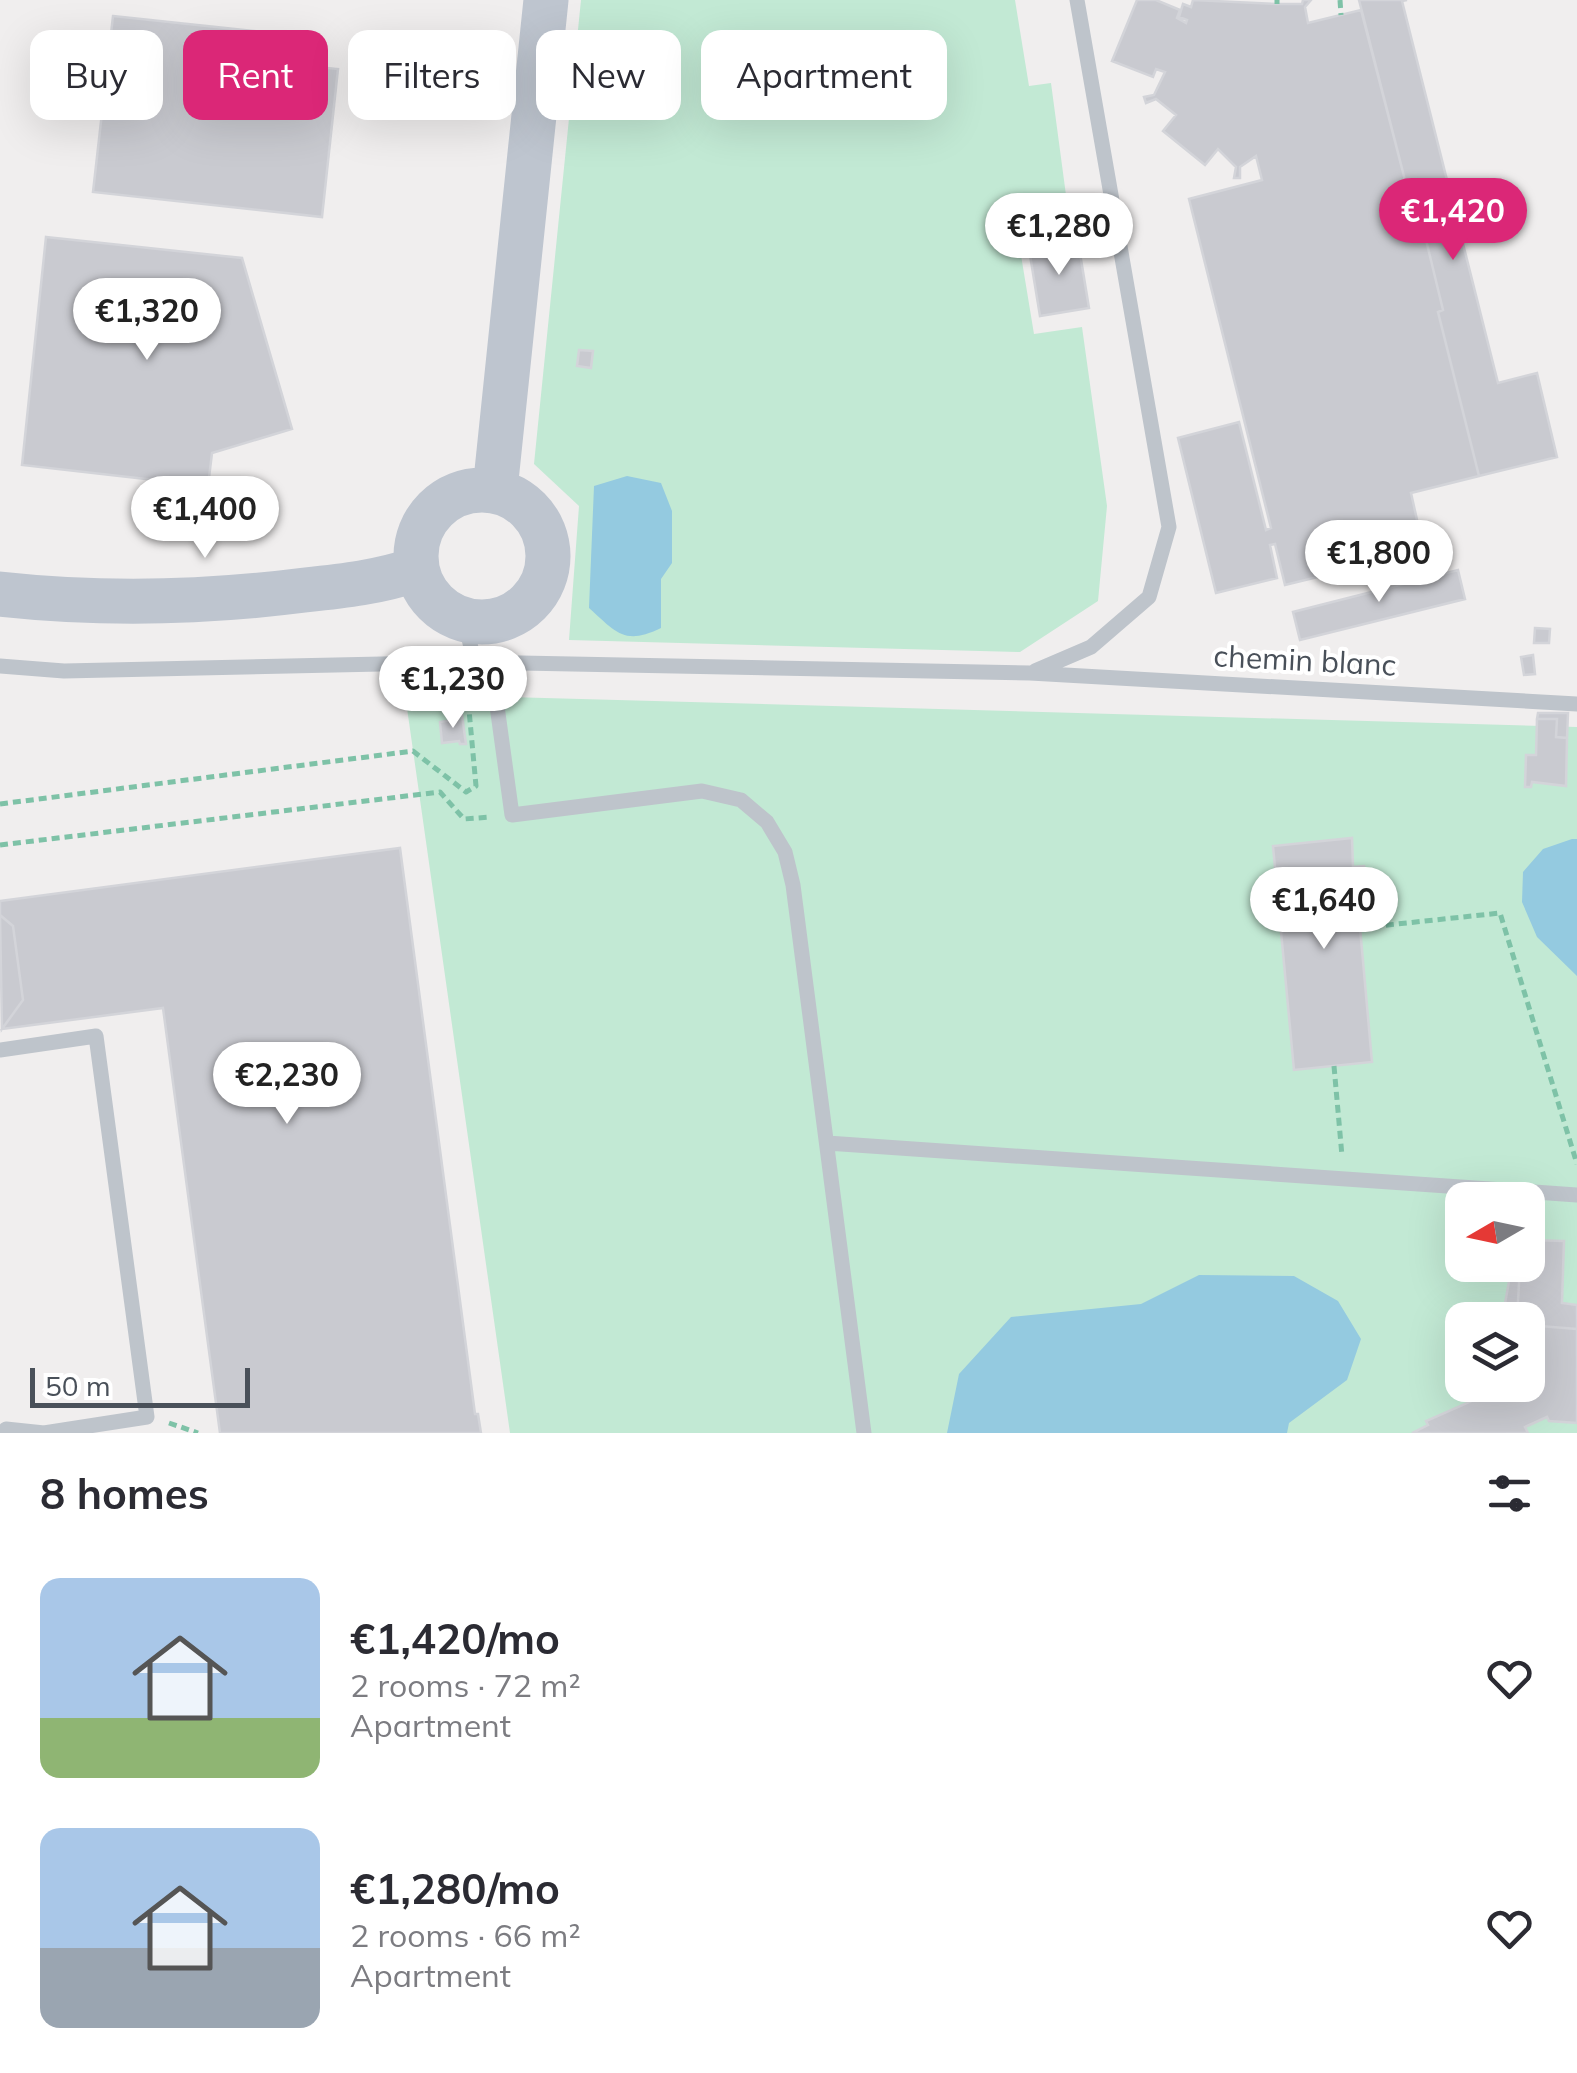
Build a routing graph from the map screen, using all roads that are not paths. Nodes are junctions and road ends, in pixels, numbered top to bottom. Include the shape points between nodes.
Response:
1 (546, 0) edge
2 (1077, 0) edge
3 (495, 490) junction
4 (417, 569) junction
5 (0, 594) edge
6 (469, 641) junction
7 (0, 666) edge
8 (1030, 674) junction
9 (1577, 704) edge
10 (0, 1050) edge
11 (827, 1143) junction
12 (1577, 1195) edge
13 (6, 1430) dead end
14 (864, 1433) edge

1 - 3 street
2 - 8 lane via 1169,528 1150,597 1091,647
3 - 4 street via 471,492 437,508 418,542
3 - 6 street via 529,509 542,527 547,569 526,606 486,622
4 - 5 street via 384,580 264,596 128,603
4 - 6 street
6 - 7 lane, chemin blanc via 64,670
6 - 8 lane, chemin blanc
6 - 11 lane via 497,706 512,815 702,790 741,800 767,822 794,886
8 - 9 lane, chemin blanc
10 - 13 lane via 96,1036 146,1417 44,1433
11 - 12 lane
11 - 14 lane

